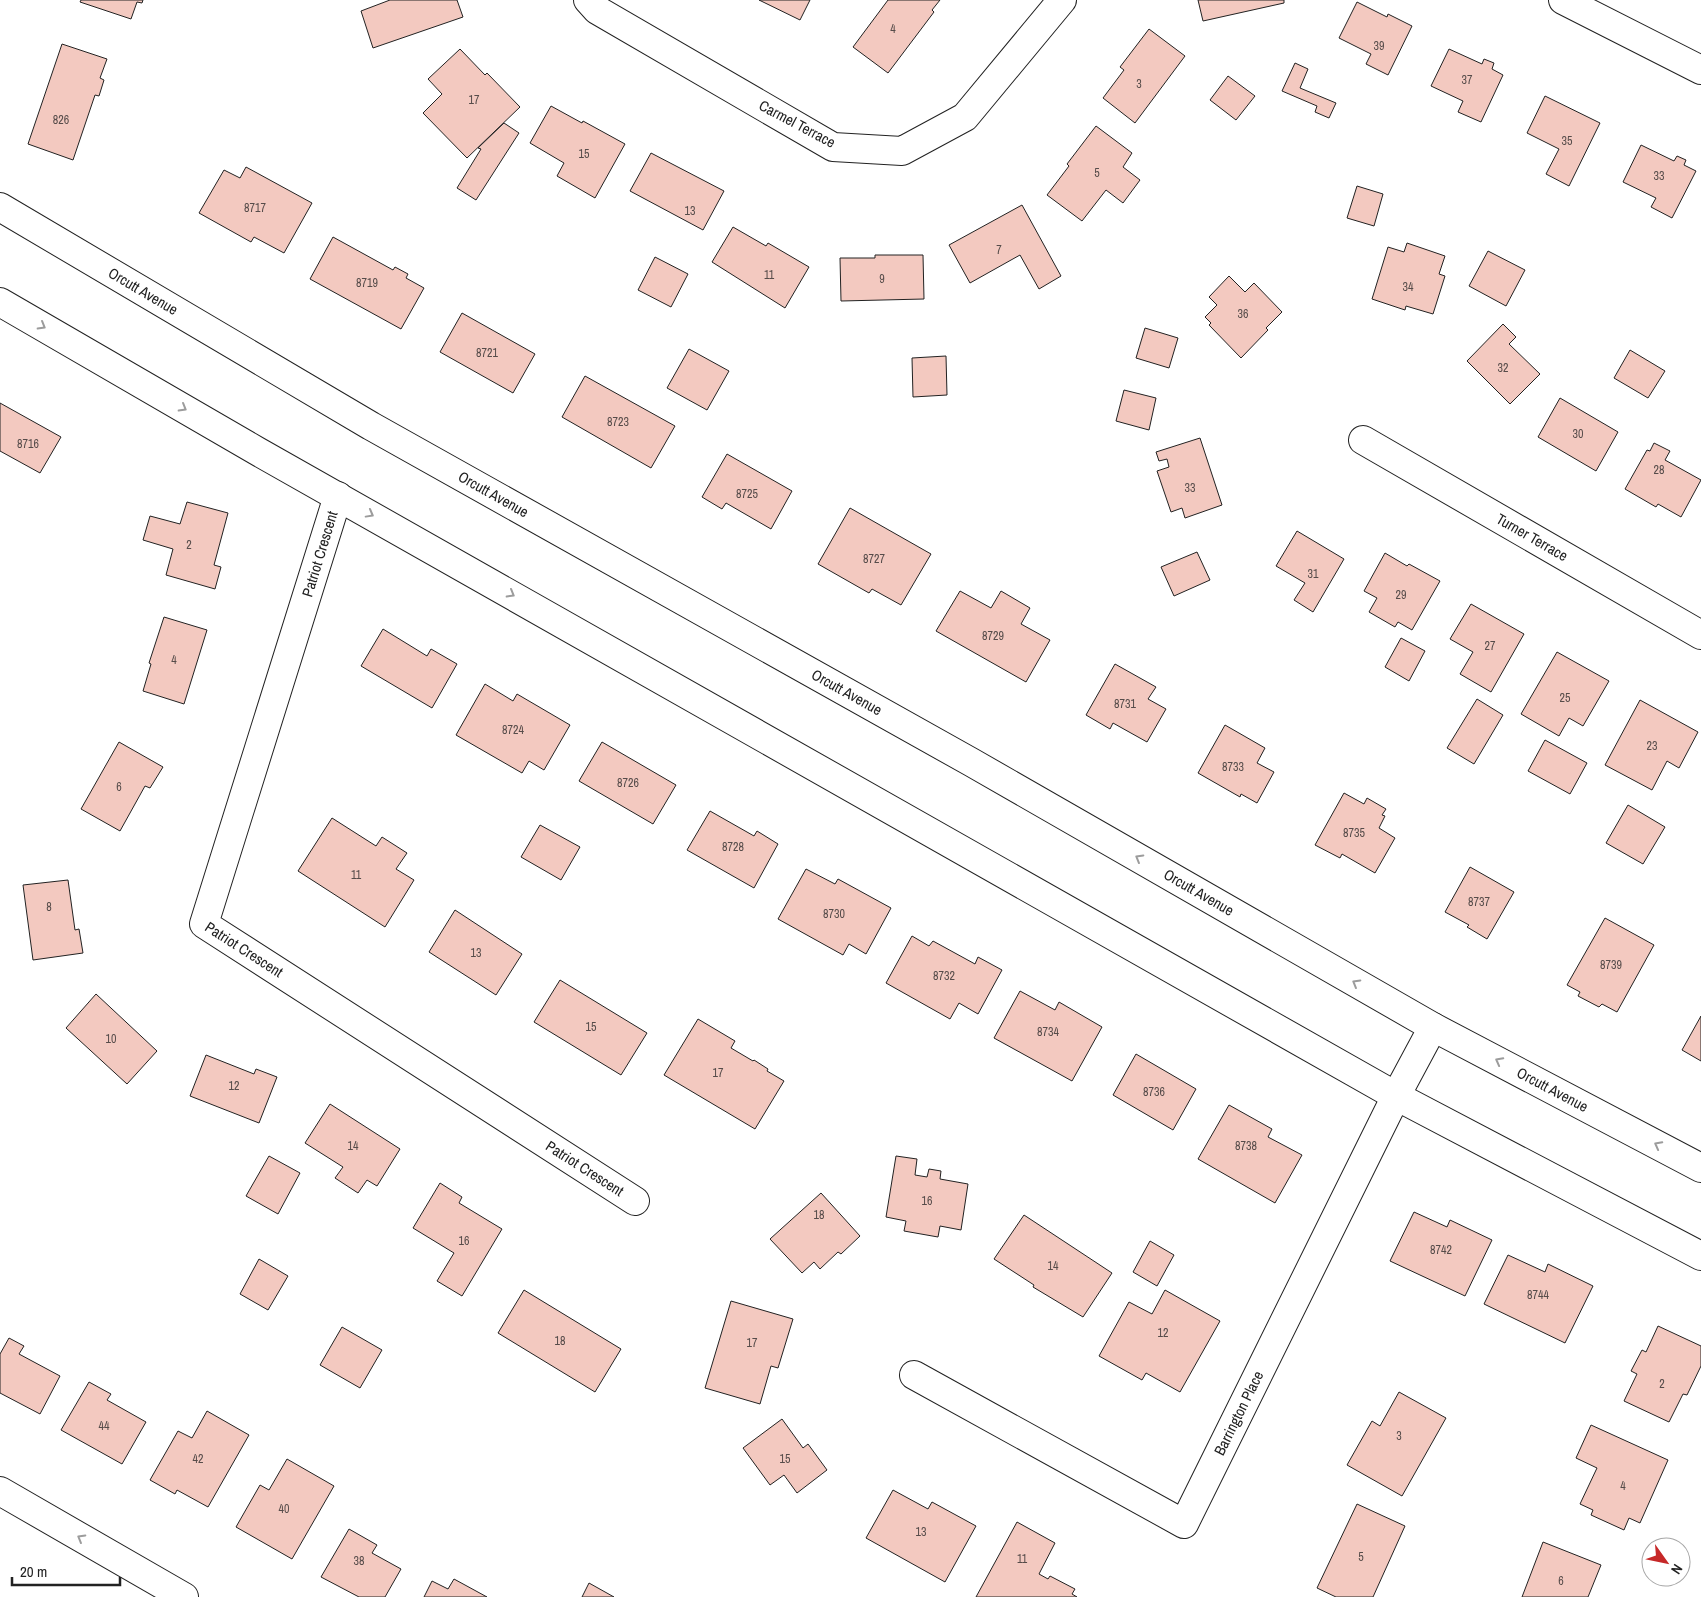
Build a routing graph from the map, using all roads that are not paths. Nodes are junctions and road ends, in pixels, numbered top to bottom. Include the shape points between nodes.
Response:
1 (588, 0) edge
2 (1062, 0) edge
3 (1563, 0) edge
4 (1701, 70) edge
5 (0, 207) edge
6 (0, 302) edge
7 (1363, 440) dead end
8 (338, 496) junction
9 (1701, 635) edge
10 (1433, 1027) junction
11 (1396, 1096) junction
12 (1701, 1168) edge
13 (635, 1202) dead end
14 (1701, 1256) edge
15 (914, 1375) dead end
16 (0, 1491) edge
17 (184, 1597) edge

1 - 2 main road, Carmel Terrace via 598,10 833,147 902,151 965,117
3 - 4 main road
10 -> 5 main road, Orcutt Avenue via 971,762 371,426
6 -> 8 main road
7 - 9 main road, Turner Terrace
8 -> 11 main road
8 - 13 main road, Patriot Crescent via 204,924
10 - 11 main road, Barrington Place
12 -> 10 main road, Orcutt Avenue
11 - 14 main road
11 - 15 main road, Barrington Place via 1184,1524
17 -> 16 main road

